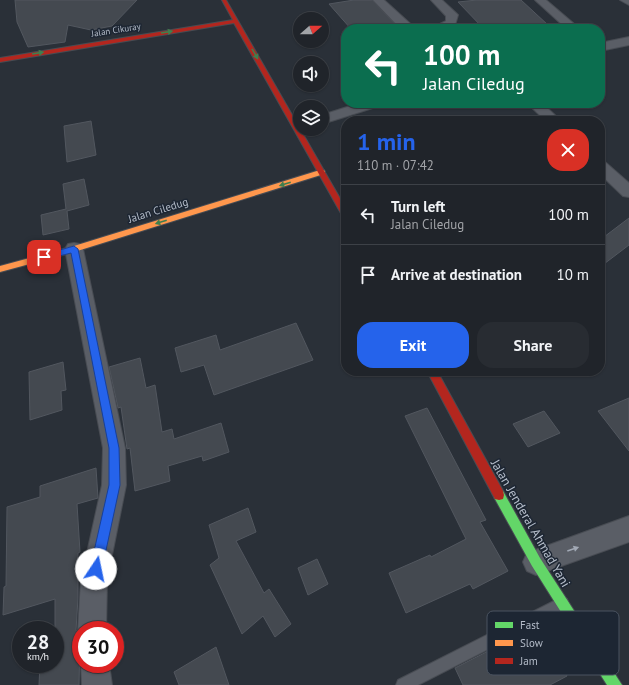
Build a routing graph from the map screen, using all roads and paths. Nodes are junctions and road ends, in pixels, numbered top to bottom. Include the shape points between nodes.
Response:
1 (224, 0) edge
2 (378, 0) edge
3 (436, 0) edge
4 (540, 0) edge
5 (625, 0) edge
6 (629, 2) edge
7 (236, 20) junction
8 (402, 24) edge
9 (448, 24) edge
10 (568, 24) edge
11 (629, 41) edge
12 (605, 46) edge
13 (0, 60) edge
14 (359, 108) edge
15 (540, 108) edge
16 (548, 116) edge
17 (293, 117) edge
18 (329, 118) edge
19 (304, 136) edge
20 (605, 170) edge
21 (322, 172) junction
22 (629, 192) edge
23 (341, 206) edge
24 (74, 249) junction
25 (0, 269) edge
26 (435, 376) edge
27 (629, 529) edge
28 (536, 562) junction
29 (562, 604) junction
30 (548, 611) edge
31 (567, 611) edge
32 (92, 621) edge
33 (487, 642) edge
34 (96, 673) edge
35 (608, 675) edge
36 (97, 685) edge
37 (404, 685) edge
38 (615, 685) edge

1 - 7 main road
2 - 8 street
3 - 9 street via 452,15
4 - 10 street
5 - 6 street
13 -> 7 main road, Jalan Cikuray
7 -> 17 main road
11 - 12 street
14 - 18 street
15 - 16 street
19 - 21 main road
20 - 22 street
21 - 23 main road
21 -> 24 main road, Jalan Ciledug
24 - 25 main road, Jalan Ciledug
24 - 32 street via 114,448 114,485 94,580
26 - 28 main road, Jalan Jenderal Ahmad Yani
28 -> 27 street
28 - 29 main road, Jalan Jenderal Ahmad Yani
29 - 30 lane
29 - 31 main road, Jalan Jenderal Ahmad Yani
33 - 37 lane
34 - 36 street
35 - 38 main road, Jalan Jenderal Ahmad Yani

